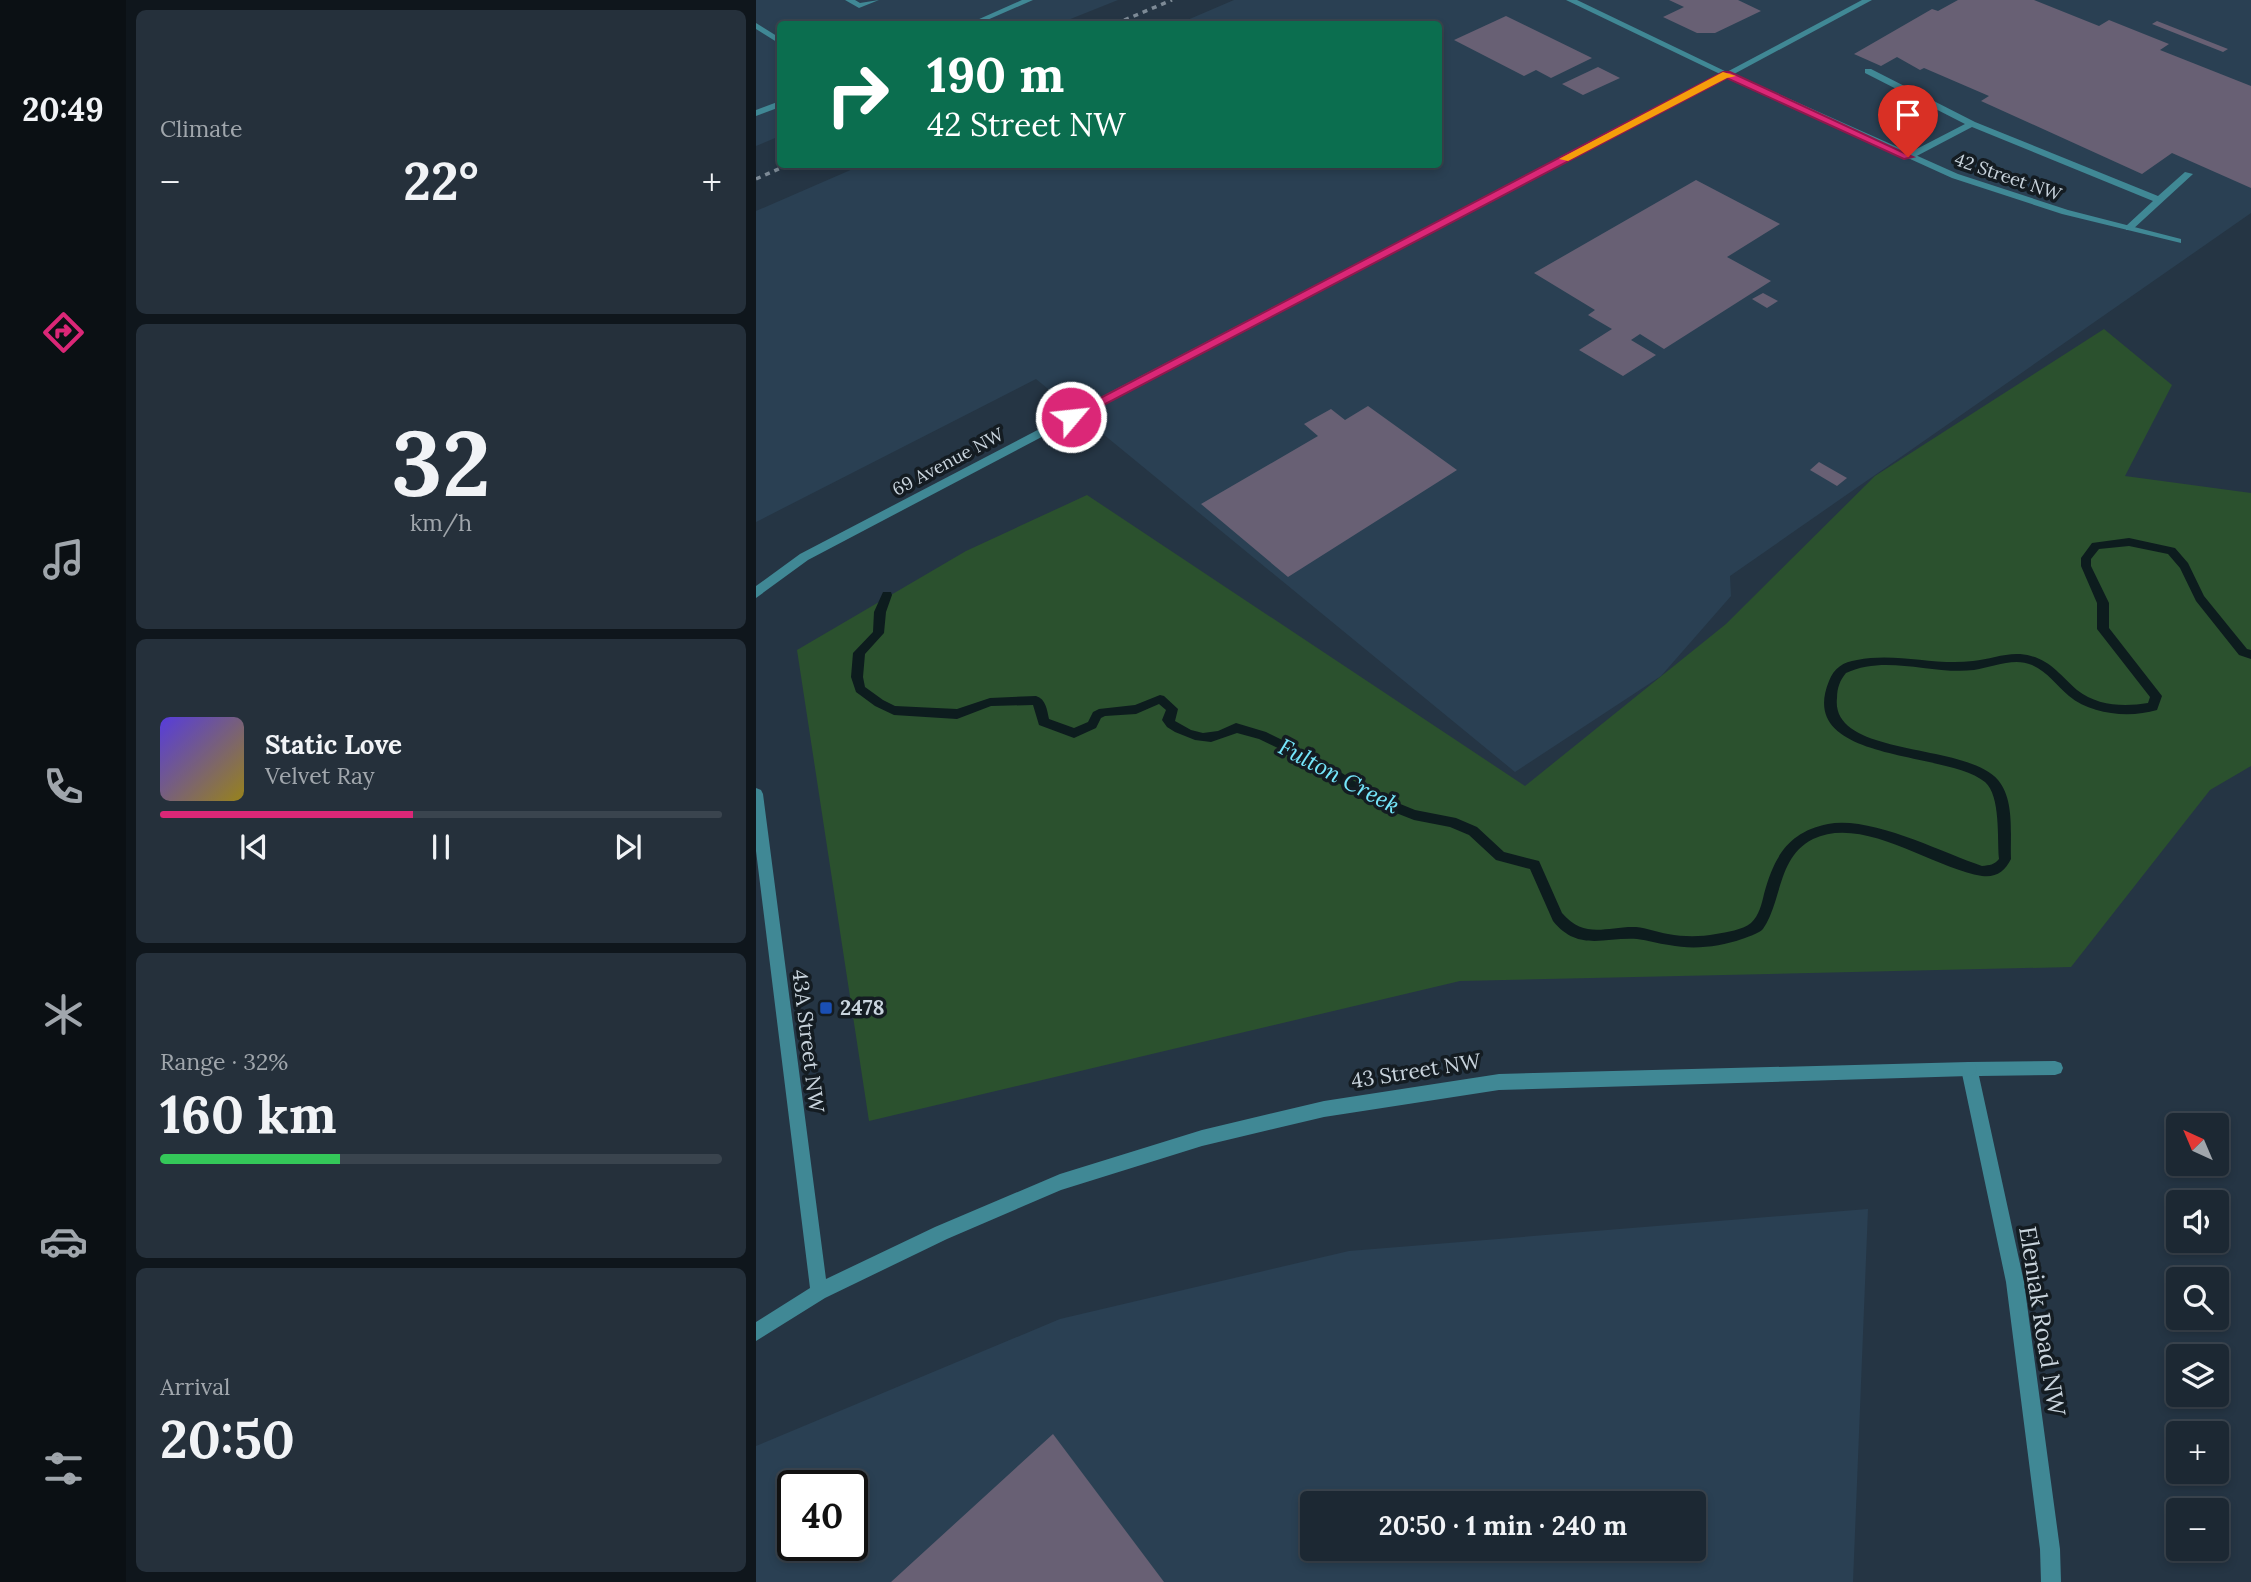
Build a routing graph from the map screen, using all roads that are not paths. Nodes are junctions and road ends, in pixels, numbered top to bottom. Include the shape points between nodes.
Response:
1 (849, 0) edge
2 (875, 0) edge
3 (1029, 0) edge
4 (1570, 0) edge
5 (1868, 0) edge
6 (979, 21) edge
7 (756, 25) edge
8 (777, 40) edge
9 (1868, 71) dead end
10 (1727, 74) junction
11 (777, 105) edge
12 (756, 113) edge
13 (1972, 124) junction
14 (1908, 157) junction
15 (2188, 174) dead end
16 (2159, 200) junction
17 (2129, 229) junction
18 (2177, 241) dead end
19 (756, 593) edge
20 (756, 794) edge
21 (2055, 1068) dead end
22 (1969, 1069) junction
23 (819, 1293) junction
24 (756, 1332) edge
25 (2051, 1582) edge

1 - 2 street via 859,6
3 - 6 street
4 - 10 street, 42 Street NW
5 - 10 street, 69 Avenue NW
7 - 8 street
9 - 13 street
10 - 14 street, 42 Street NW
10 - 19 street, 69 Avenue NW via 804,557
11 - 12 street
13 - 14 street
13 - 16 street
14 - 17 street, 42 Street NW via 2007,195
15 - 16 street
16 - 17 street
17 - 18 street, 42 Street NW
20 - 23 street, 43A Street NW
21 - 22 street, 43 Street NW
22 - 23 street, 43 Street NW via 1499,1082 1324,1109 1202,1138 1060,1182
22 - 25 street, Eleniak Road NW via 2014,1282
23 - 24 street, 43 Street NW

